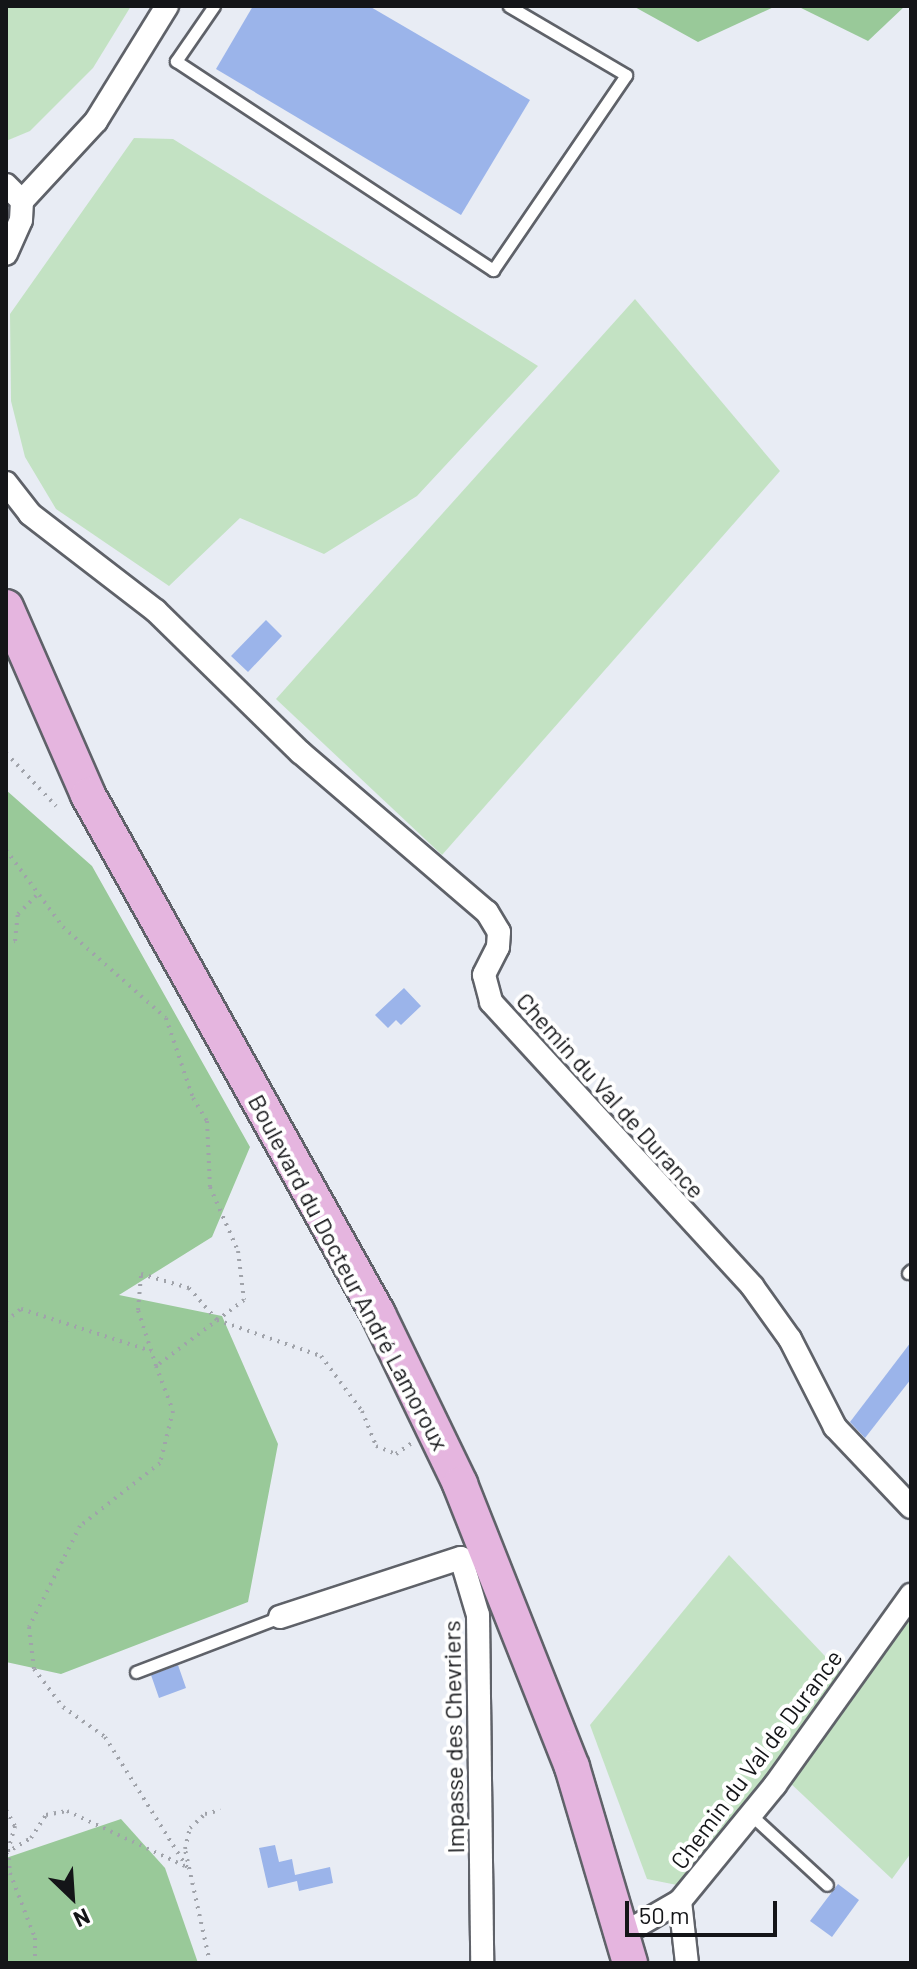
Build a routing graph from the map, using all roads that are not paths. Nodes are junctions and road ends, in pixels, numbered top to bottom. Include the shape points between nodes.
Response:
1 (167, 6) edge
2 (214, 6) edge
3 (509, 6) edge
4 (6, 185) edge
5 (22, 201) junction
6 (6, 254) edge
7 (6, 483) edge
8 (6, 607) edge
9 (911, 1507) edge
10 (911, 1595) edge
11 (280, 1617) joint
12 (136, 1672) dead end
13 (751, 1815) junction
14 (827, 1885) dead end
15 (680, 1901) junction
16 (627, 1948) edge
17 (482, 1963) edge
18 (687, 1963) edge

1 - 5 street via 96,121
2 - 3 lane via 176,61 493,270 626,75
4 - 5 street
5 - 6 street via 21,220
7 - 9 street, Chemin du Val de Durance via 30,514 156,611 300,752 487,912 499,932 484,975 491,1002 752,1286 790,1339 835,1427
8 - 16 main road, Boulevard du Docteur André Lamoroux via 88,795 378,1314 434,1428 572,1767
10 - 13 street, Chemin du Val de Durance
11 - 12 lane
11 - 17 street, Impasse des Chevriers via 461,1558 478,1615
13 - 14 lane
13 - 15 street, Chemin du Val de Durance
15 - 16 street, Chemin du Val de Durance
15 - 18 street

